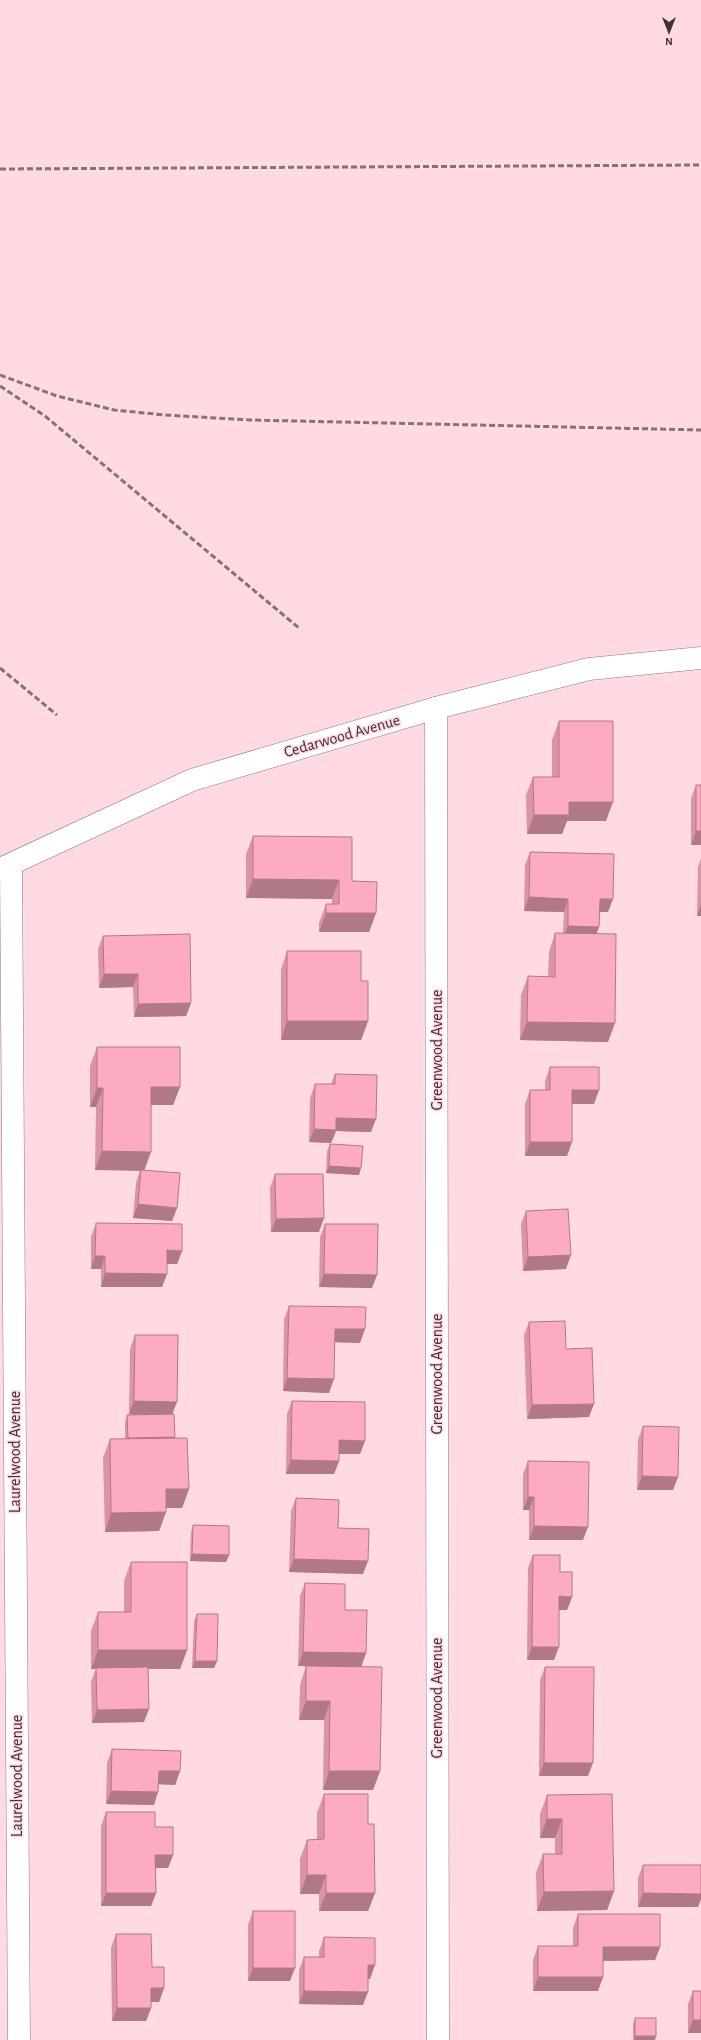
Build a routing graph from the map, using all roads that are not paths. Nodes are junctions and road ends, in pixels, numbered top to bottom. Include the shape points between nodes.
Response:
1 (701, 658) edge
2 (436, 708) junction
3 (6, 867) edge
4 (19, 2040) edge
5 (438, 2040) edge

1 - 2 street, Cedarwood Avenue via 589,669
2 - 3 street, Cedarwood Avenue via 192,780
2 - 5 street, Greenwood Avenue
3 - 4 street, Laurelwood Avenue

